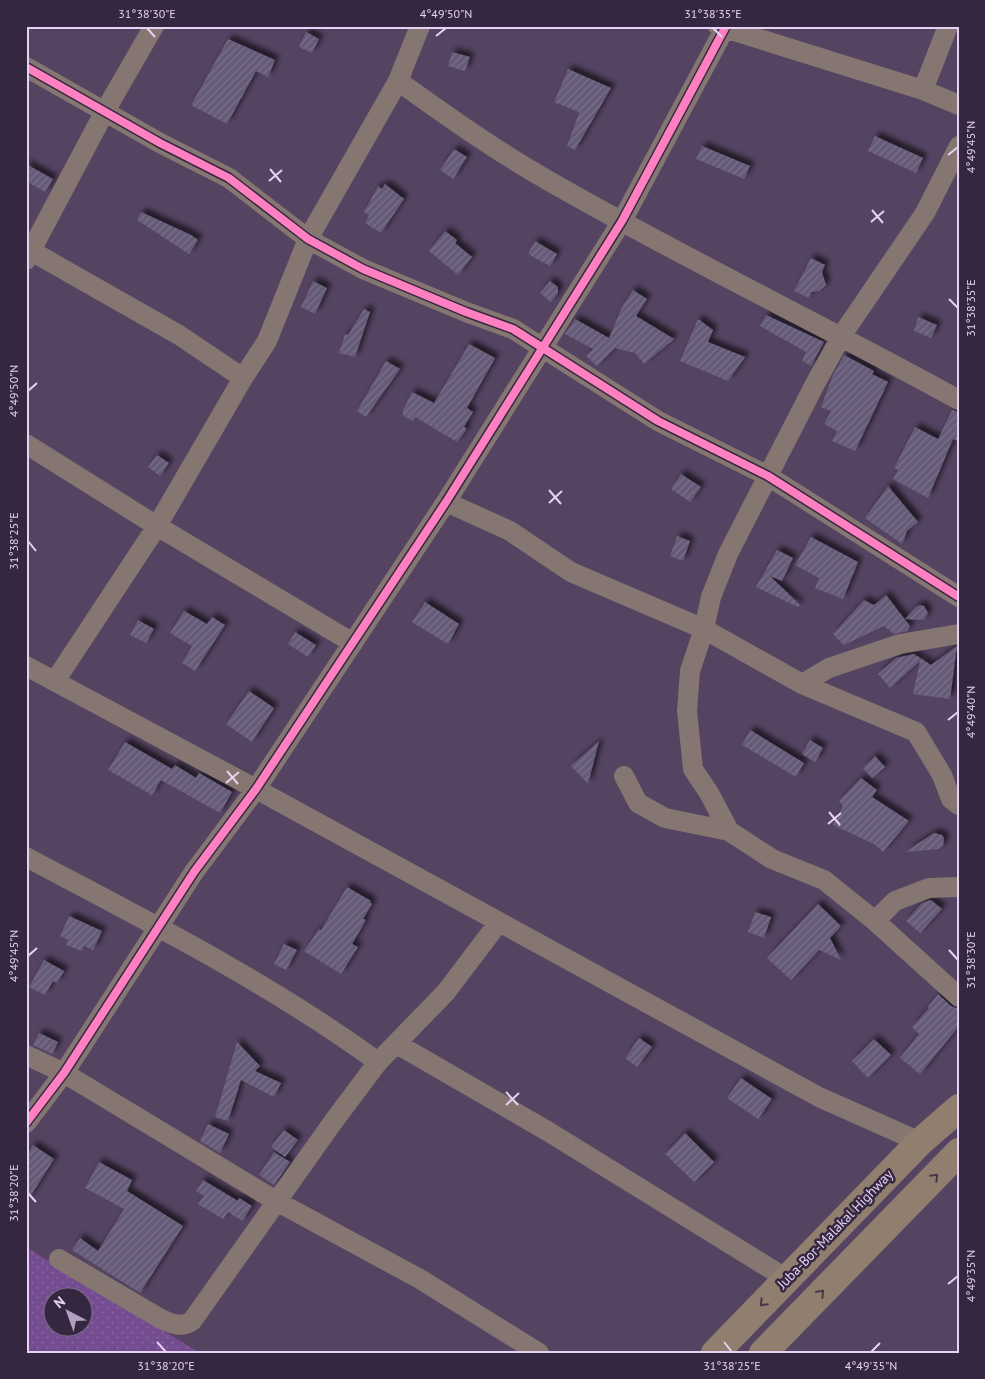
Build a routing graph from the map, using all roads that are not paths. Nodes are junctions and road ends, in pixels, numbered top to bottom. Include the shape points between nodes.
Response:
1 (154, 26) edge
2 (420, 26) edge
3 (948, 26) edge
4 (721, 27) edge
5 (26, 67) edge
6 (398, 81) junction
7 (923, 90) junction
8 (959, 105) edge
9 (105, 111) junction
10 (959, 146) edge
11 (622, 221) junction
12 (308, 239) junction
13 (28, 253) edge
14 (842, 335) junction
15 (544, 347) junction
16 (243, 378) junction
17 (959, 400) edge
18 (26, 444) edge
19 (768, 476) junction
20 (446, 502) junction
21 (157, 526) junction
22 (959, 597) edge
23 (704, 628) junction
24 (959, 634) edge
25 (353, 643) junction
26 (26, 666) edge
27 (55, 681) junction
28 (802, 684) junction
29 (624, 776) dead end
30 (256, 789) junction
31 (959, 805) edge
32 (729, 831) junction
33 (26, 857) edge
34 (959, 887) edge
35 (875, 921) junction
36 (498, 922) junction
37 (159, 927) junction
38 (959, 997) edge
39 (397, 1044) junction
40 (26, 1055) edge
41 (378, 1062) junction
42 (64, 1073) junction
43 (959, 1108) edge
44 (26, 1123) edge
45 (920, 1142) junction
46 (959, 1152) edge
47 (276, 1201) junction
48 (59, 1259) dead end
49 (787, 1279) junction
50 (539, 1353) edge
51 (715, 1353) edge
52 (763, 1353) edge

1 - 9 street
2 - 6 street
3 - 7 street
4 - 7 street
4 - 11 street
5 - 9 street
6 - 11 street via 547,180
6 - 12 street
7 - 8 street
9 - 12 street via 229,178
9 - 13 street
10 - 14 street via 925,213
11 - 14 street
11 - 15 street
12 - 15 street via 363,269 513,329
12 - 16 street via 267,341
13 - 16 street via 179,335
14 - 17 street
14 - 19 street
15 - 19 street via 658,421
15 - 20 street
16 - 21 street
18 - 21 street
19 - 22 street
19 - 23 street via 728,554 711,597
20 - 23 street via 510,531 571,572
20 - 25 street
21 - 25 street
21 - 27 street
23 - 28 street
23 - 32 street via 690,672 687,711 690,744 694,769
24 - 28 street via 900,644 829,668
25 - 30 street
26 - 27 street
27 - 30 street
28 - 31 street via 916,732 942,775 951,799
29 - 32 street via 638,802 665,818
30 - 36 street
30 - 37 street via 194,872
32 - 35 street via 772,858 824,880
33 - 37 street
34 - 35 street via 930,888 895,901
35 - 38 street
36 - 39 street via 446,992
36 - 45 street via 819,1097
37 - 41 street via 277,994
37 - 42 street
39 - 41 street
39 - 49 street via 550,1132
40 - 42 street
41 - 47 street
42 - 44 street
42 - 47 street
43 - 45 highway, Juba-Bor-Malakal Highway
45 - 49 highway, Juba-Bor-Malakal Highway
52 -> 46 highway
47 - 48 street via 198,1314 185,1326 161,1319
47 - 50 street via 420,1279
49 -> 51 highway, Juba-Bor-Malakal Highway

